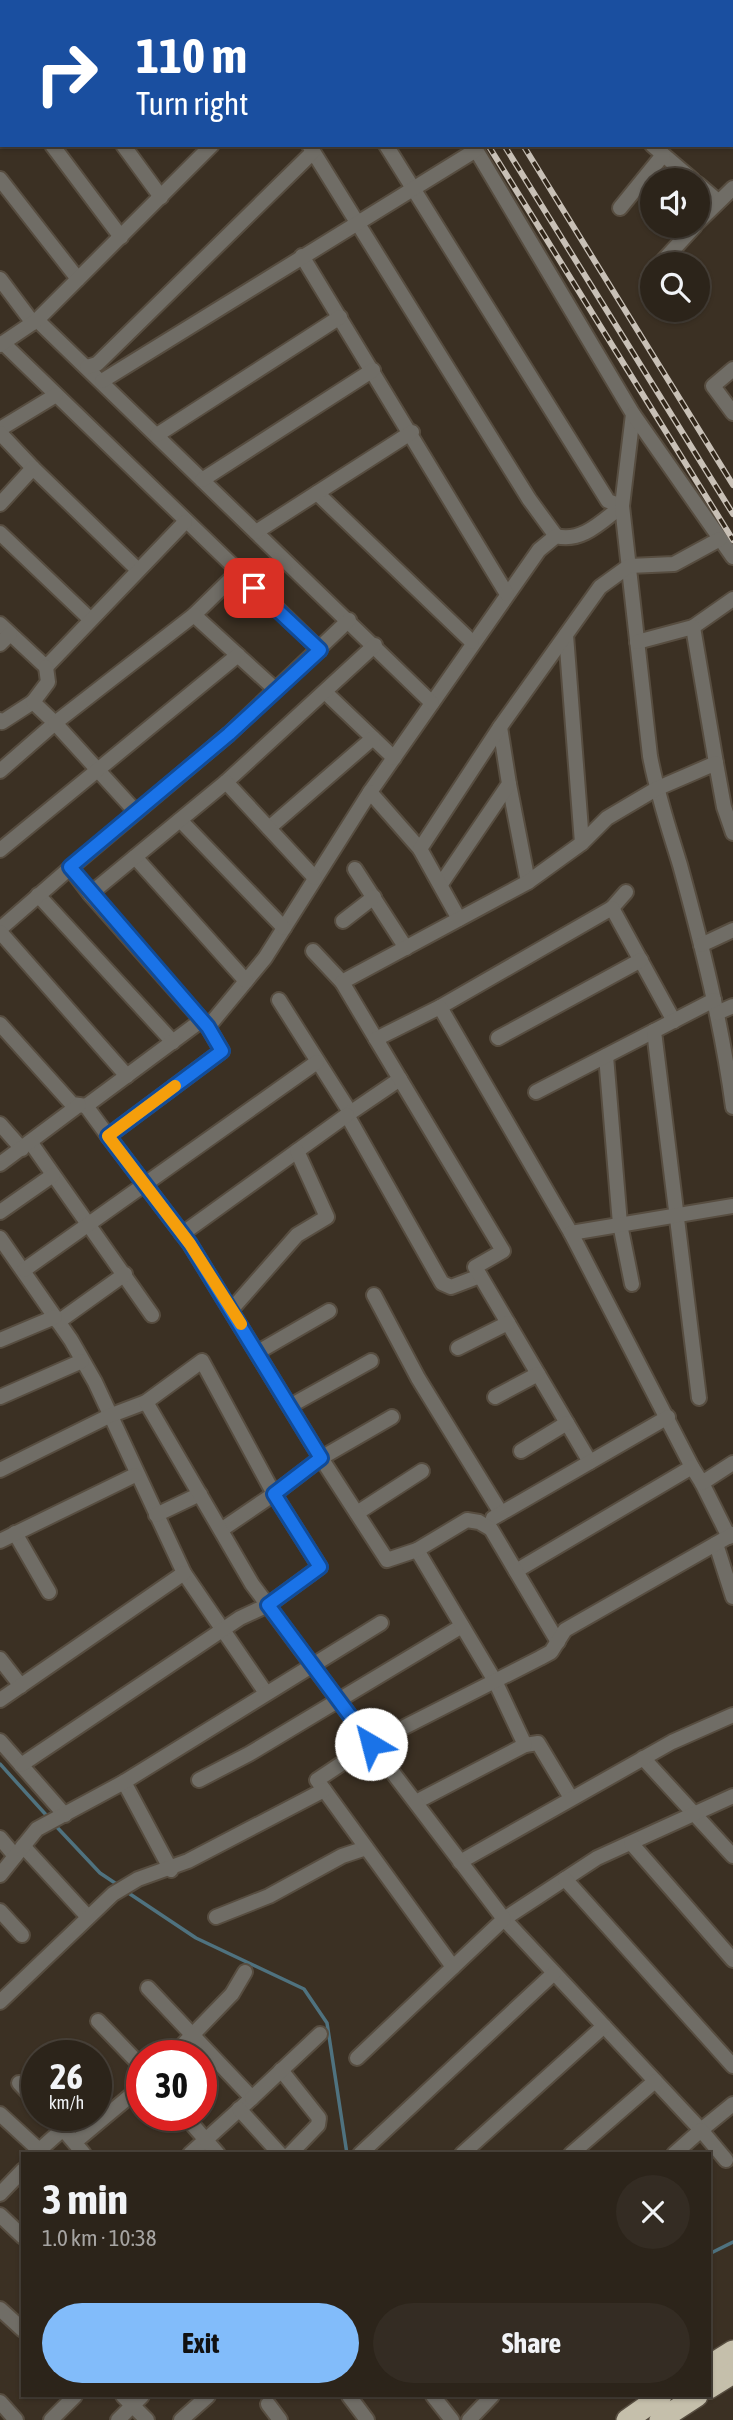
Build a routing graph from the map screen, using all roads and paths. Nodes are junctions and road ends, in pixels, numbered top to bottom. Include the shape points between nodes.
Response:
1 (54, 147) edge
2 (125, 147) edge
3 (208, 147) edge
4 (387, 147) edge
5 (475, 148) edge
6 (311, 149) edge
7 (657, 150) edge
8 (679, 168) edge
9 (0, 179) edge
10 (733, 188) edge
11 (414, 190) junction
12 (710, 194) edge
13 (161, 197) junction
14 (718, 201) junction
15 (620, 208) dead end
16 (710, 210) edge
17 (357, 222) junction
18 (121, 237) junction
19 (684, 238) edge
20 (671, 252) edge
21 (302, 256) junction
22 (0, 279) edge
23 (78, 279) junction
24 (340, 317) junction
25 (35, 321) junction
26 (2, 344) edge
27 (88, 367) junction
28 (373, 369) junction
29 (733, 369) edge
30 (102, 381) junction
31 (56, 395) junction
32 (733, 413) edge
33 (633, 414) junction
34 (0, 431) edge
35 (412, 432) junction
36 (157, 435) junction
37 (33, 468) junction
38 (202, 480) junction
39 (317, 493) junction
40 (0, 503) edge
41 (622, 506) junction
42 (185, 522) junction
43 (256, 532) junction
44 (0, 533) edge
45 (556, 536) junction
46 (720, 539) junction
47 (733, 557) edge
48 (629, 565) junction
49 (138, 570) junction
50 (238, 572) junction
51 (507, 594) junction
52 (733, 598) edge
53 (194, 615) junction
54 (90, 619) junction
55 (349, 620) junction
56 (693, 627) junction
57 (4, 634) edge
58 (566, 635) junction
59 (472, 642) junction
60 (637, 642) junction
61 (375, 645) junction
62 (320, 650) junction
63 (238, 655) junction
64 (46, 667) junction
65 (276, 690) junction
66 (326, 693) junction
67 (33, 702) junction
68 (432, 703) junction
69 (1, 723) edge
70 (55, 723) junction
71 (500, 727) junction
72 (373, 737) junction
73 (394, 758) junction
74 (716, 763) junction
75 (96, 769) junction
76 (0, 771) edge
77 (226, 782) junction
78 (509, 783) junction
79 (656, 789) junction
80 (370, 792) junction
81 (136, 812) junction
82 (180, 820) junction
83 (269, 828) junction
84 (733, 833) edge
85 (582, 843) junction
86 (420, 849) junction
87 (0, 850) edge
88 (135, 857) junction
89 (70, 867) junction
90 (355, 869) dead end
91 (315, 878) junction
92 (528, 882) junction
93 (441, 884) junction
94 (626, 892) dead end
95 (90, 894) junction
96 (38, 895) junction
97 (374, 897) junction
98 (612, 908) junction
99 (459, 919) junction
100 (343, 921) dead end
101 (284, 928) junction
102 (0, 930) edge
103 (733, 930) edge
104 (701, 945) junction
105 (406, 948) junction
106 (313, 951) dead end
107 (641, 960) junction
108 (246, 981) junction
109 (341, 982) junction
110 (278, 1000) dead end
111 (733, 1006) edge
112 (440, 1007) junction
113 (715, 1007) junction
114 (674, 1021) junction
115 (205, 1023) junction
116 (0, 1024) edge
117 (654, 1031) junction
118 (376, 1038) junction
119 (498, 1038) dead end
120 (173, 1042) junction
121 (606, 1056) junction
122 (317, 1062) junction
123 (127, 1076) junction
124 (400, 1079) junction
125 (731, 1080) edge
126 (536, 1092) dead end
127 (83, 1105) junction
128 (733, 1107) edge
129 (348, 1114) junction
130 (0, 1125) edge
131 (108, 1136) junction
132 (27, 1146) junction
133 (297, 1151) junction
134 (0, 1164) edge
135 (53, 1175) junction
136 (146, 1185) junction
137 (733, 1206) edge
138 (0, 1212) edge
139 (676, 1217) junction
140 (620, 1224) junction
141 (88, 1225) junction
142 (571, 1233) junction
143 (182, 1234) junction
144 (0, 1238) edge
145 (24, 1270) junction
146 (125, 1274) junction
147 (480, 1276) junction
148 (632, 1284) dead end
149 (374, 1295) dead end
150 (232, 1309) junction
151 (329, 1311) dead end
152 (152, 1315) dead end
153 (56, 1320) junction
154 (508, 1323) junction
155 (0, 1340) edge
156 (458, 1348) dead end
157 (258, 1352) junction
158 (82, 1361) junction
159 (371, 1361) dead end
160 (538, 1374) junction
161 (0, 1397) edge
162 (495, 1397) dead end
163 (699, 1398) dead end
164 (146, 1402) junction
165 (290, 1406) junction
166 (109, 1416) junction
167 (392, 1417) dead end
168 (668, 1417) junction
169 (567, 1423) junction
170 (521, 1451) dead end
171 (321, 1458) junction
172 (590, 1462) junction
173 (733, 1463) edge
174 (692, 1467) junction
175 (0, 1470) edge
176 (422, 1471) dead end
177 (135, 1475) junction
178 (702, 1483) junction
179 (200, 1494) junction
180 (274, 1494) junction
181 (357, 1513) junction
182 (501, 1513) junction
183 (156, 1515) junction
184 (482, 1524) junction
185 (221, 1530) junction
186 (15, 1533) junction
187 (731, 1535) edge
188 (0, 1541) edge
189 (716, 1544) junction
190 (417, 1550) junction
191 (516, 1571) junction
192 (184, 1573) junction
193 (48, 1592) dead end
194 (733, 1597) edge
195 (268, 1605) junction
196 (381, 1623) dead end
197 (462, 1626) junction
198 (223, 1630) junction
199 (558, 1642) junction
200 (0, 1659) edge
201 (314, 1666) junction
202 (495, 1681) junction
203 (21, 1686) junction
204 (267, 1693) junction
205 (338, 1699) junction
206 (0, 1700) edge
207 (733, 1716) edge
208 (0, 1741) edge
209 (371, 1744) junction
210 (525, 1745) junction
211 (643, 1758) junction
212 (21, 1765) junction
213 (199, 1780) dead end
214 (124, 1782) junction
215 (324, 1790) junction
216 (733, 1796) edge
217 (570, 1798) junction
218 (415, 1802) junction
219 (694, 1814) junction
220 (63, 1816) junction
221 (0, 1838) edge
222 (631, 1843) junction
223 (366, 1848) junction
224 (19, 1851) junction
225 (733, 1856) edge
226 (460, 1862) junction
227 (171, 1870) junction
228 (0, 1875) edge
229 (565, 1879) junction
230 (0, 1912) edge
231 (88, 1917) junction
232 (216, 1917) dead end
233 (504, 1919) junction
234 (22, 1935) dead end
235 (733, 1960) edge
236 (453, 1968) junction
237 (245, 1972) dead end
238 (554, 1973) junction
239 (148, 1988) dead end
240 (0, 2002) edge
241 (98, 2021) dead end
242 (604, 2026) junction
243 (320, 2034) dead end
244 (191, 2037) junction
245 (188, 2040) edge
246 (126, 2050) edge
247 (357, 2058) dead end
248 (733, 2066) edge
249 (281, 2070) junction
250 (655, 2081) junction
251 (252, 2098) junction
252 (126, 2102) edge
253 (733, 2104) edge
254 (239, 2109) junction
255 (0, 2114) edge
256 (701, 2130) junction
257 (61, 2131) edge
258 (65, 2131) edge
259 (199, 2131) edge
260 (206, 2139) junction
261 (79, 2148) edge
262 (37, 2152) edge
263 (192, 2152) edge
264 (216, 2152) edge
265 (278, 2152) edge
266 (292, 2152) edge
267 (362, 2152) edge
268 (464, 2152) edge
269 (573, 2152) edge
270 (676, 2152) edge
271 (726, 2160) dead end
272 (21, 2171) edge
273 (0, 2194) edge
274 (0, 2215) edge
275 (21, 2235) edge
276 (0, 2309) edge
277 (21, 2328) edge
278 (733, 2351) edge
279 (711, 2365) edge
280 (733, 2373) edge
281 (711, 2387) edge
282 (74, 2397) edge
283 (207, 2397) edge
284 (350, 2397) edge
285 (434, 2397) edge
286 (491, 2397) edge
287 (660, 2397) edge
288 (695, 2397) edge
289 (133, 2399) edge
290 (0, 2402) edge
291 (268, 2404) dead end
292 (16, 2420) edge
293 (51, 2420) edge
294 (118, 2420) edge
295 (147, 2420) edge
296 (181, 2420) edge
297 (280, 2420) edge
298 (367, 2420) edge
299 (452, 2420) edge
300 (469, 2420) edge
301 (627, 2420) edge
302 (660, 2420) edge

1 - 18 street
2 - 13 street
3 - 13 street
4 - 11 street
5 - 11 street
5 - 33 street
6 - 17 street
6 - 27 street via 97,364
7 - 8 street
7 - 15 street
9 - 23 street
10 - 14 street
11 - 17 street
11 - 41 street via 608,501
12 - 14 street
13 - 18 street
14 - 16 street
17 - 21 street
17 - 45 street
18 - 23 street
19 - 20 street
21 - 24 street
21 - 30 street
22 - 25 street
23 - 25 street
24 - 28 street
24 - 36 street
25 - 26 street
25 - 27 street
26 - 31 street
27 - 30 street
28 - 35 street
28 - 38 street
29 - 32 street via 713,386
30 - 36 street
31 - 34 street
31 - 42 street
33 - 41 street
33 - 46 street
34 - 37 street
35 - 39 street
35 - 51 street
36 - 38 street
37 - 40 street
37 - 49 street
38 - 43 street
39 - 43 street
39 - 59 street
41 - 45 street via 586,533 569,539
41 - 48 street
42 - 49 street
42 - 50 street
43 - 55 street
44 - 54 street
45 - 51 street via 539,550
46 - 47 street
46 - 48 street via 674,565
48 - 58 street via 600,587
48 - 60 street
49 - 54 street
50 - 53 street
50 - 62 street
51 - 59 street
52 - 56 street
53 - 63 street
53 - 70 street
54 - 64 street
55 - 61 street
55 - 62 street
56 - 60 street
56 - 74 street
57 - 64 street
58 - 71 street
58 - 85 street
59 - 68 street
60 - 79 street
61 - 66 street
61 - 68 street
62 - 65 street
63 - 65 street
63 - 75 street
64 - 67 street via 48,681
65 - 81 street
66 - 72 street
66 - 77 street
67 - 69 street
67 - 70 street
68 - 73 street
70 - 75 street
70 - 76 street
71 - 78 street
71 - 86 street
72 - 73 street
72 - 83 street
73 - 80 street
74 - 79 street
74 - 84 street
75 - 81 street
75 - 87 street
77 - 82 street
77 - 83 street
78 - 92 street
78 - 93 street
79 - 85 street via 607,818
79 - 104 street
80 - 86 street
80 - 91 street
81 - 89 street
82 - 88 street
82 - 101 street
83 - 91 street
85 - 92 street
86 - 93 street
88 - 95 street
88 - 108 street
89 - 95 street
89 - 96 street
90 - 97 street
91 - 101 street
92 - 99 street
93 - 99 street
94 - 98 street
95 - 115 street
96 - 102 street
96 - 120 street
97 - 100 street
97 - 105 street
98 - 107 street
98 - 112 street
99 - 105 street
101 - 108 street
102 - 123 street
103 - 104 street
104 - 113 street
105 - 109 street
106 - 109 street
107 - 114 street
107 - 119 street
108 - 115 street
109 - 118 street
110 - 122 street
111 - 113 street
112 - 118 street
112 - 142 street
113 - 114 street
113 - 125 street
114 - 117 street
115 - 120 street
115 - 131 street via 222,1051
116 - 127 street via 72,1104
117 - 121 street
117 - 139 street
118 - 124 street
120 - 123 street
121 - 126 street
121 - 140 street
122 - 129 street
122 - 136 street
123 - 127 street
124 - 129 street
124 - 147 street via 503,1251 475,1267
125 - 128 street
127 - 131 street
127 - 132 street
129 - 133 street
129 - 147 street via 442,1283 451,1287
130 - 132 street
131 - 136 street
132 - 134 street
132 - 135 street
133 - 143 street
133 - 150 street via 327,1217 297,1235
135 - 138 street
135 - 141 street
136 - 141 street
136 - 143 street
137 - 139 street
139 - 140 street
139 - 163 street
140 - 142 street
140 - 148 street
141 - 145 street
141 - 146 street
142 - 168 street
143 - 150 street
144 - 145 street
145 - 153 street
146 - 152 street
146 - 153 street
147 - 154 street
149 - 182 street via 418,1378
150 - 157 street
151 - 157 street
153 - 155 street
153 - 158 street
154 - 156 street
154 - 160 street
157 - 165 street
158 - 161 street
158 - 166 street
159 - 165 street
160 - 162 street
160 - 169 street
164 - 166 street
164 - 179 street
164 - 180 street via 202,1361
165 - 171 street
166 - 175 street
166 - 177 street
167 - 171 street
168 - 172 street
168 - 174 street
169 - 170 street
169 - 172 street
171 - 180 street
171 - 181 street
172 - 182 street
173 - 178 street
174 - 178 street
174 - 191 street
176 - 181 street
177 - 183 street
177 - 186 street
178 - 187 street
179 - 183 street
179 - 185 street
180 - 185 street
180 - 195 street via 320,1567
181 - 190 street via 387,1560
182 - 184 street
183 - 192 street
184 - 190 street via 467,1520
184 - 191 street via 491,1529
185 - 195 street
186 - 188 street
186 - 193 street
187 - 189 street
189 - 194 street
189 - 199 street via 565,1630
190 - 197 street
191 - 199 street
192 - 198 street
192 - 203 street
195 - 198 street
195 - 201 street
196 - 201 street
197 - 202 street
197 - 205 street
198 - 204 street
198 - 212 street
199 - 202 street via 551,1652
200 - 203 street
201 - 204 street
201 - 205 street
202 - 209 street
202 - 210 street
203 - 206 street
204 - 214 street
205 - 209 street
205 - 213 street
207 - 211 street
208 - 212 street
209 - 215 street via 317,1780
209 - 218 street
210 - 217 street via 538,1743
210 - 218 street
211 - 217 street
211 - 219 street
212 - 220 street
214 - 220 street
214 - 227 street
215 - 223 street
215 - 227 street
216 - 219 street
217 - 226 street
218 - 226 street
219 - 222 street
219 - 225 street
220 - 224 street via 37,1829
221 - 224 street
222 - 229 street
222 - 235 street
223 - 232 street
223 - 236 street
224 - 228 street
224 - 231 street
226 - 233 street
227 - 231 street via 138,1879
229 - 233 street
229 - 248 street
230 - 234 street
231 - 240 street
233 - 236 street
233 - 238 street
236 - 247 street
237 - 244 street via 232,1994
238 - 242 street
238 - 267 street
239 - 244 street
241 - 246 street
242 - 250 street
242 - 268 street
243 - 249 street
244 - 245 street
244 - 251 street
249 - 251 street
249 - 266 street via 319,2118 318,2125
250 - 256 street
250 - 269 street
251 - 254 street
252 - 261 street
253 - 256 street
254 - 260 street
254 - 265 street
255 - 262 street
256 - 270 street
256 - 271 street
257 - 262 street
258 - 261 street
259 - 260 street
260 - 263 street
260 - 264 street
272 - 273 street
274 - 275 street
276 - 277 street
278 - 279 highway
280 - 281 highway
282 - 293 street
283 - 296 street
284 - 298 street
285 - 299 street
286 - 300 street
287 - 301 highway
288 - 302 highway
289 - 294 street
289 - 295 street
290 - 292 street
291 - 297 street

